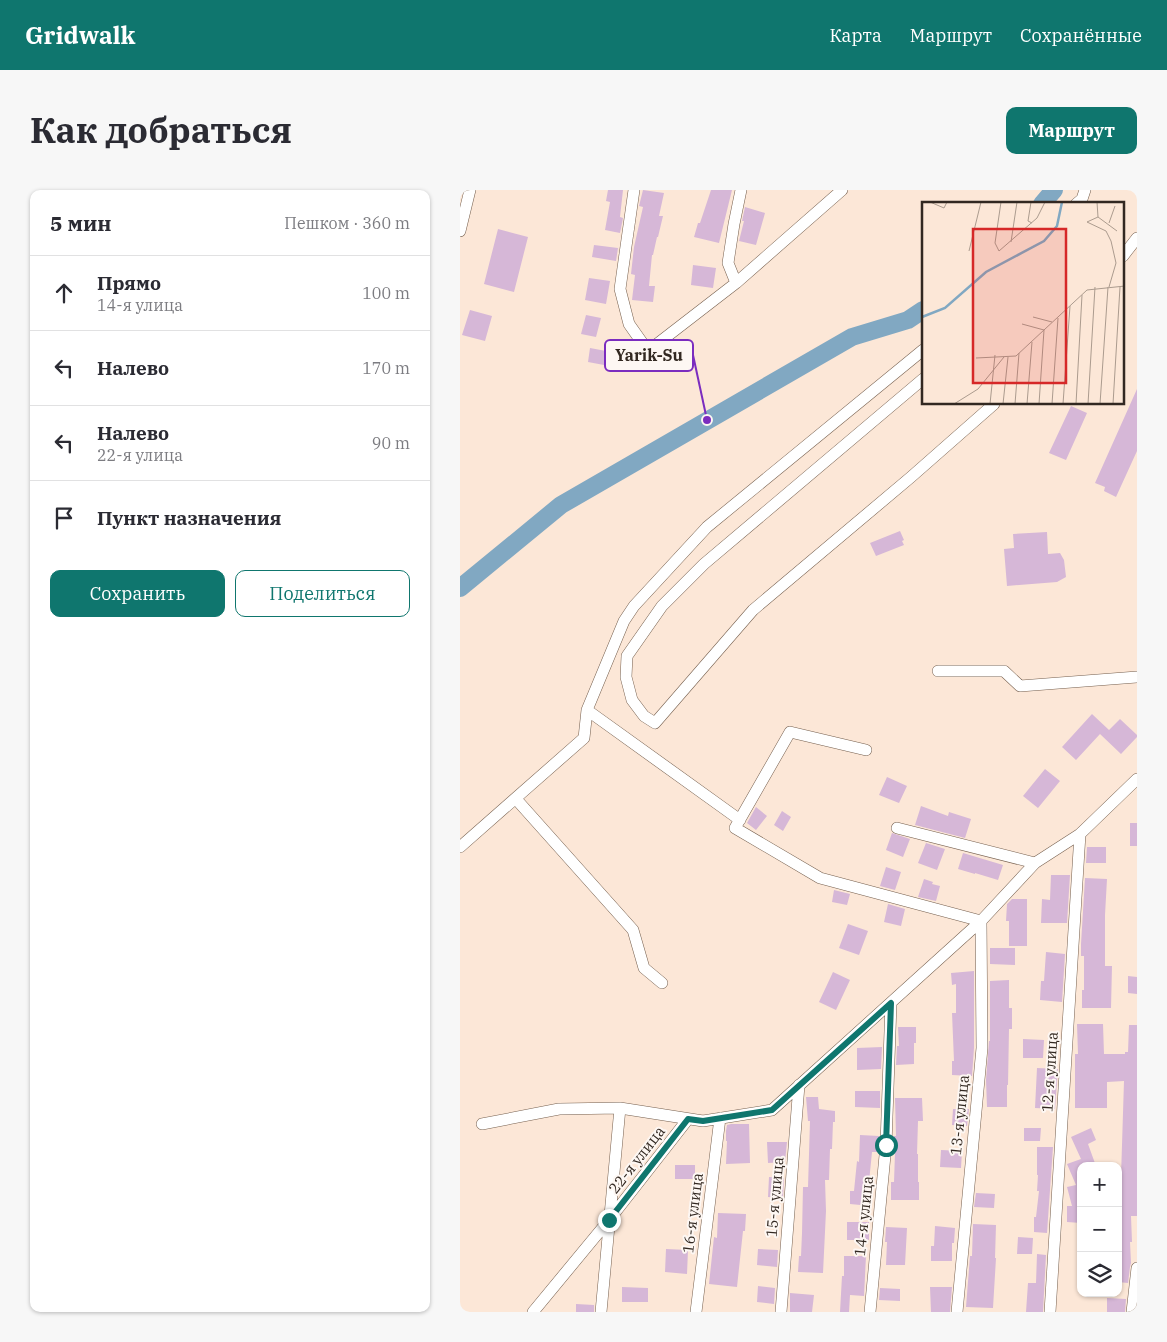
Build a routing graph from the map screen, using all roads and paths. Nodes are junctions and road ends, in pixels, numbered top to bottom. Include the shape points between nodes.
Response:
1 (470, 190) edge
2 (634, 190) edge
3 (741, 190) edge
4 (842, 190) edge
5 (460, 231) edge
6 (1137, 238) edge
7 (1124, 255) edge
8 (736, 283) junction
9 (922, 351) edge
10 (922, 380) edge
11 (993, 405) edge
12 (938, 671) dead end
13 (1137, 677) edge
14 (587, 710) junction
15 (866, 750) dead end
16 (1137, 779) edge
17 (516, 799) junction
18 (740, 820) junction
19 (897, 828) dead end
20 (1080, 834) junction
21 (460, 847) edge
22 (1035, 863) junction
23 (981, 921) junction
24 (662, 983) dead end
25 (891, 1003) junction
26 (800, 1085) junction
27 (620, 1108) junction
28 (720, 1118) junction
29 (688, 1119) junction
30 (482, 1124) dead end
31 (609, 1220) junction
32 (1137, 1268) edge
33 (533, 1312) edge
34 (601, 1312) edge
35 (696, 1312) edge
36 (781, 1312) edge
37 (870, 1312) edge
38 (957, 1312) edge
39 (1050, 1312) edge
40 (1132, 1312) edge

1 - 5 street
2 - 8 street via 620,289 629,324 648,351
3 - 8 street via 728,263
4 - 8 street
6 - 7 street
9 - 14 street via 707,528 634,606 624,621
10 - 11 street via 704,564 662,606 627,656 626,677 632,700 644,716 655,722 752,610
12 - 13 street via 1004,671 1020,686
14 - 17 street via 584,738
14 - 18 street
15 - 18 street via 790,732
16 - 20 street
17 - 21 street
17 - 24 street via 633,930 644,968
18 - 23 street via 736,828 820,878
19 - 22 street
20 - 22 street
20 - 39 street, 12-я улица
22 - 23 street
23 - 25 street
23 - 38 street, 13-я улица via 982,1048
25 - 26 street
25 - 37 street, 14-я улица via 886,1145
26 - 28 street via 772,1110
26 - 36 street, 15-я улица
27 - 29 street
27 - 30 street via 559,1109
27 - 31 street
28 - 29 street
28 - 35 street, 16-я улица
29 - 31 street, 22-я улица
31 - 33 street, 22-я улица
31 - 34 street
32 - 40 street

